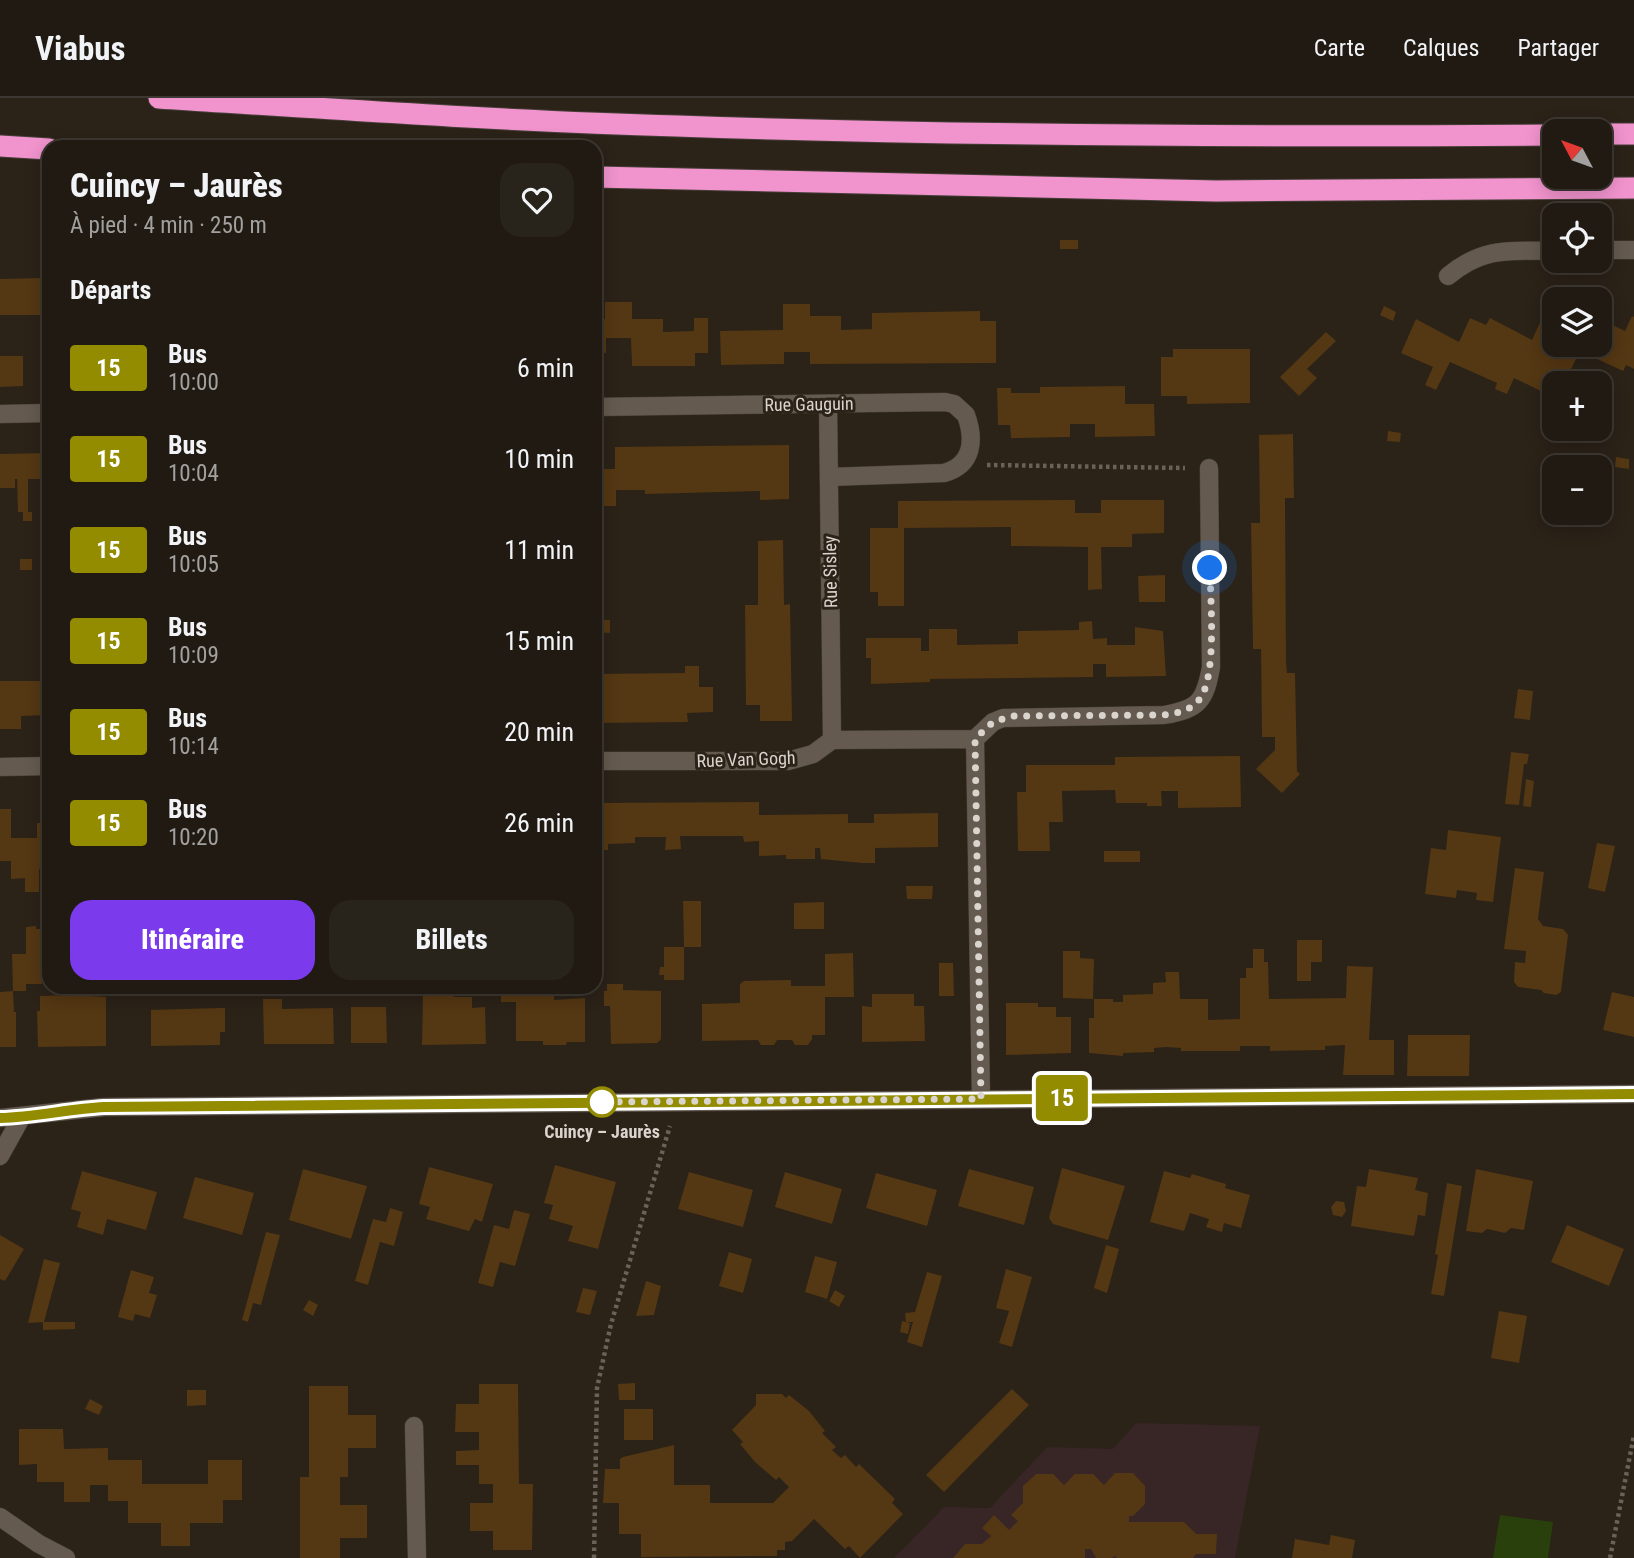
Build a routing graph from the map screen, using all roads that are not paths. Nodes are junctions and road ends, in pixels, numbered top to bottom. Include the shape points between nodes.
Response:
1 (159, 98) edge
2 (1612, 134) edge
3 (1634, 134) edge
4 (1542, 135) edge
5 (0, 146) edge
6 (42, 149) edge
7 (602, 177) edge
8 (1634, 188) edge
9 (1612, 250) edge
10 (1634, 250) edge
11 (1542, 251) edge
12 (1448, 276) dead end
13 (828, 404) junction
14 (602, 407) edge
15 (42, 413) edge
16 (0, 414) edge
17 (1209, 468) road end
18 (829, 477) junction
19 (975, 739) junction
20 (832, 740) junction
21 (602, 761) edge
22 (42, 766) edge
23 (0, 767) edge
24 (1634, 1094) edge
25 (981, 1099) junction
26 (0, 1118) edge
27 (21, 1118) junction
28 (0, 1156) edge
29 (414, 1426) dead end
30 (0, 1517) edge
31 (66, 1558) edge
32 (417, 1558) edge

1 - 4 highway via 701,127 1191,136
2 - 3 highway
5 - 6 highway
7 - 8 highway via 1216,191
9 - 10 street
11 - 12 street via 1490,253
13 - 14 street, Rue Gauguin
13 - 18 street, Rue Sisley
13 - 18 street, Rue Gauguin via 954,404 968,421 970,447 962,465 944,473
15 - 16 street
17 - 19 street via 1211,667 1207,690 1198,702 1185,711 1164,715 1003,718
18 - 20 street, Rue Sisley
19 - 20 street, Rue Van Gogh
19 - 25 street
20 - 21 street, Rue Van Gogh via 813,754 788,761
22 - 23 street
24 - 25 street
25 - 27 street via 104,1107
26 - 27 street
27 - 28 street
29 - 32 street
30 - 31 street

